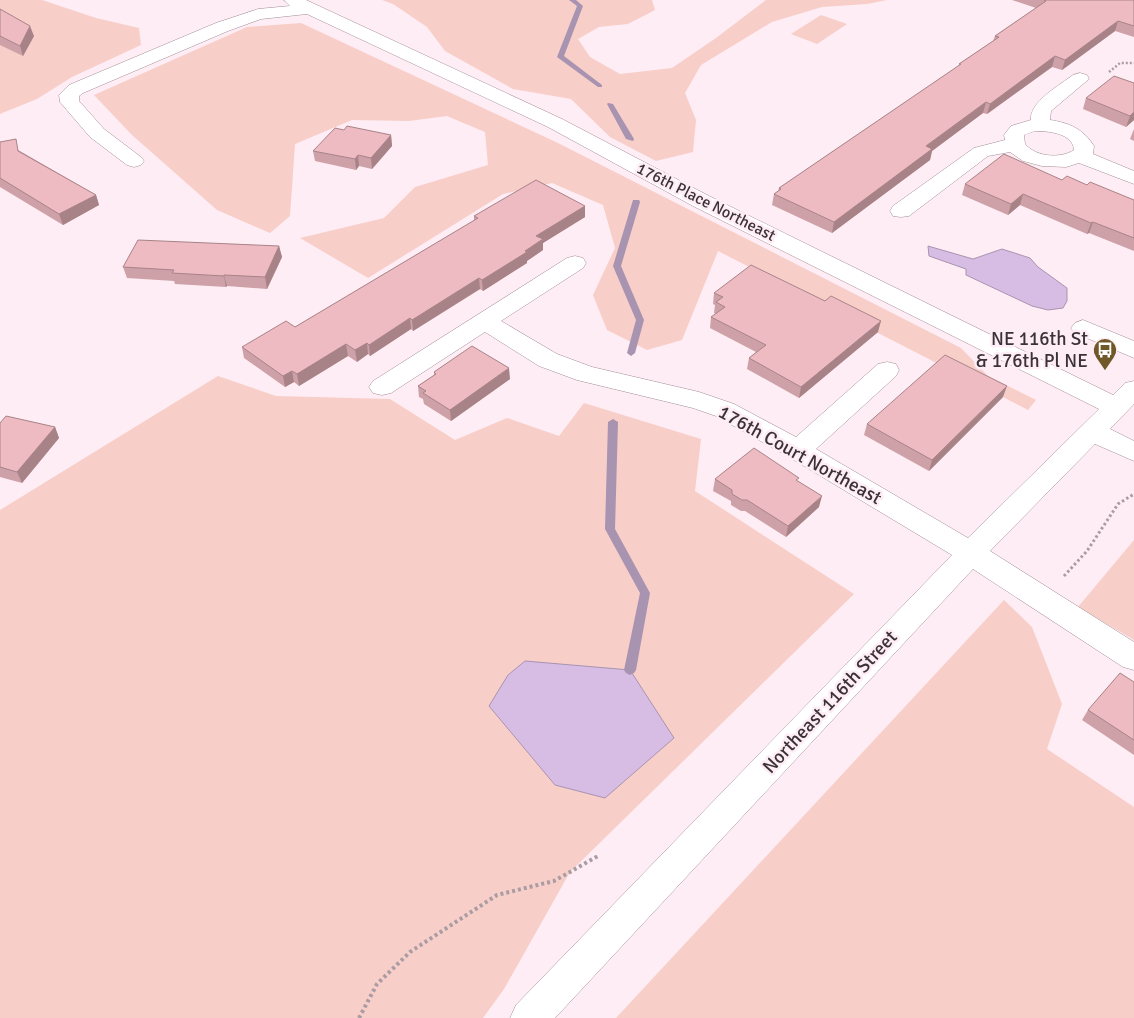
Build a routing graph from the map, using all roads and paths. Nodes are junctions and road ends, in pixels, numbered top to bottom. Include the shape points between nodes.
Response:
1 (301, 5) edge
2 (1134, 63) edge
3 (1109, 72) dead end
4 (1080, 79) dead end
5 (1041, 125) junction
6 (1015, 146) junction
7 (1080, 156) junction
8 (134, 161) dead end
9 (1134, 178) edge
10 (901, 211) dead end
11 (575, 263) dead end
12 (484, 321) junction
13 (1083, 328) dead end
14 (1134, 350) edge
15 (887, 370) dead end
16 (382, 386) dead end
17 (1125, 398) edge
18 (1092, 431) junction
19 (798, 450) junction
20 (1134, 452) edge
21 (1134, 494) edge
22 (971, 553) junction
23 (1042, 599) junction
24 (1134, 658) edge
25 (598, 856) dead end
26 (359, 1018) edge
27 (529, 1018) edge

1 - 8 street via 258,14 222,27 76,88 69,95 70,102 97,133
1 - 17 street, 176th Place Northeast via 555,123 710,205
2 - 3 path via 1125,61
4 - 5 street via 1043,108
5 - 6 street via 1018,130 1014,135
5 - 7 street via 1075,135 1084,146
6 - 7 street via 1041,160 1064,162
6 - 10 street via 981,152
7 - 9 street
11 - 12 street
12 - 16 street
12 - 19 street, 176th Court Northeast via 548,360 586,374 725,410
13 - 14 street
15 - 19 street
17 - 18 street, Northeast 116th Street
18 - 20 street
18 - 22 street, Northeast 116th Street
19 - 22 street, 176th Court Northeast
21 - 23 path via 1118,504 1087,551
22 - 23 street, 176th Court Northeast
22 - 27 street, Northeast 116th Street
23 - 24 street, 176th Court Northeast
25 - 26 path via 554,881 497,895 410,952 377,984

